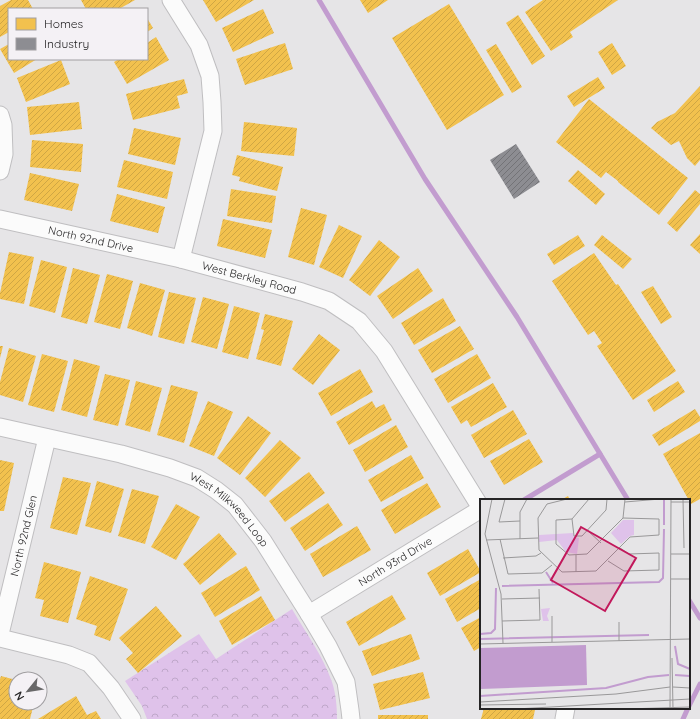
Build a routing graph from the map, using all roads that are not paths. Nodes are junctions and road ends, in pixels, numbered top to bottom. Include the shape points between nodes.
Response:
1 (171, 0) edge
2 (0, 115) edge
3 (0, 171) edge
4 (0, 219) edge
5 (182, 260) junction
6 (0, 427) edge
7 (47, 438) junction
8 (480, 506) edge
9 (480, 509) edge
10 (309, 614) junction
11 (0, 634) edge
12 (0, 638) edge
13 (566, 709) edge
14 (132, 719) edge
15 (351, 719) edge
16 (564, 719) edge

1 - 5 street via 199,45 210,76 212,102 213,131
2 - 3 street via 4,154
4 - 5 street, North 92nd Drive
5 - 8 street, West Berkley Road via 329,301 359,321 384,351
6 - 7 street, West Milkweed Loop
7 - 10 street, West Milkweed Loop via 170,468 197,478 216,490 235,506 263,541
7 - 11 street, North 92nd Glen
9 - 10 street, North 93rd Drive
10 - 15 street, West Milkweed Loop via 346,682
12 - 14 street via 69,655 89,663 111,688
13 - 16 street

